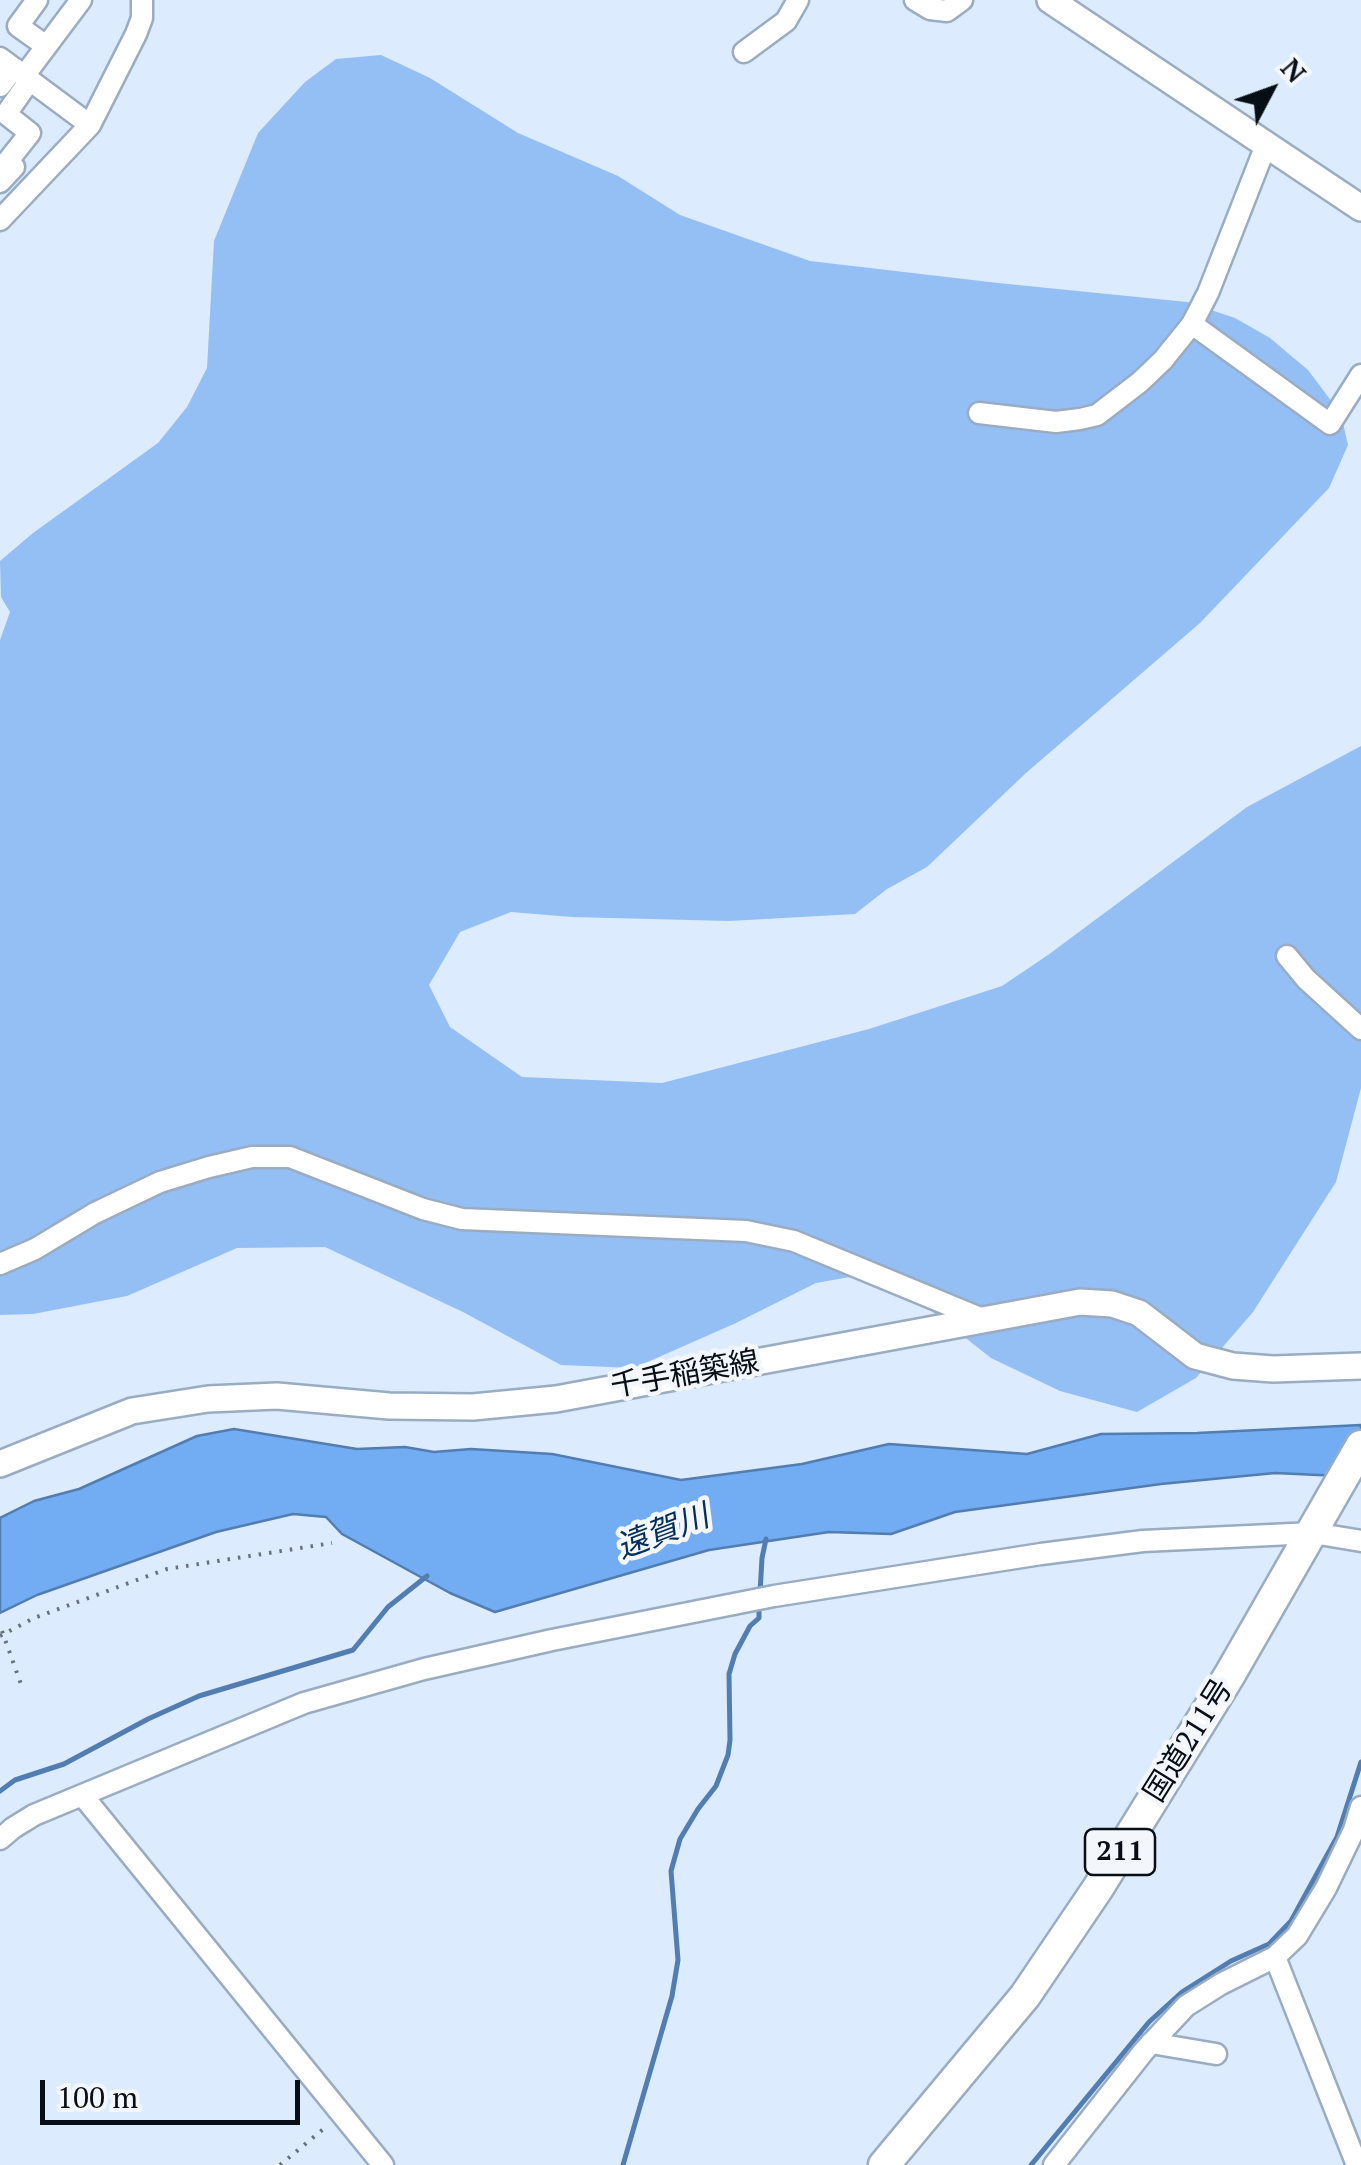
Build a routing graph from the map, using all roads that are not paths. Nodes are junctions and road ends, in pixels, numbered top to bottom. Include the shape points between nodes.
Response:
1 (37, 0) edge
2 (81, 0) edge
3 (142, 0) edge
4 (798, 0) edge
5 (915, 0) edge
6 (962, 0) edge
7 (1050, 0) edge
8 (46, 46) junction
9 (744, 52) dead end
10 (17, 70) edge
11 (0, 86) edge
12 (90, 124) junction
13 (1266, 145) junction
14 (5, 167) edge
15 (36, 183) junction
16 (1361, 208) edge
17 (0, 220) edge
18 (1192, 324) junction
19 (1361, 375) edge
20 (979, 413) dead end
21 (1287, 956) dead end
22 (1361, 1029) edge
23 (0, 1264) edge
24 (985, 1320) junction
25 (1361, 1366) edge
26 (1361, 1446) edge
27 (0, 1464) edge
28 (1318, 1524) junction
29 (1361, 1541) edge
30 (83, 1796) junction
31 (1361, 1808) edge
32 (0, 1839) edge
33 (1275, 1957) junction
34 (1150, 2043) junction
35 (1216, 2054) dead end
36 (383, 2165) edge
37 (884, 2165) edge
38 (1054, 2165) edge
39 (1356, 2165) edge

1 - 8 street via 18,26
2 - 8 street
3 - 12 street via 136,34
4 - 9 street via 786,21
5 - 6 street via 947,10
7 - 13 main road
8 - 10 street
10 - 11 street
10 - 12 street
10 - 14 street via 6,114 30,132
12 - 15 street
13 - 16 main road
13 - 18 street
14 - 15 street
15 - 17 street
18 - 19 street via 1330,424
18 - 20 street via 1140,382 1096,415 1056,422
21 - 22 street
23 - 24 street via 160,1182 252,1158 290,1157 462,1218 746,1230 794,1241
24 - 25 main road, 千手稲築線 via 1080,1302 1112,1304 1139,1313 1196,1356 1233,1366
24 - 27 main road, 千手稲築線 via 556,1399 390,1406 277,1396 208,1398 132,1411
26 - 28 highway, 国道211号 / 211
28 - 29 street
28 - 30 street via 1041,1554 552,1640 304,1703
28 - 37 highway, 国道211号 / 211 via 1098,1888 1025,1996
30 - 32 street via 34,1815
30 - 36 street
31 - 33 street via 1326,1888 1298,1936
33 - 34 street via 1186,2006
33 - 39 street
34 - 35 street
34 - 38 street

